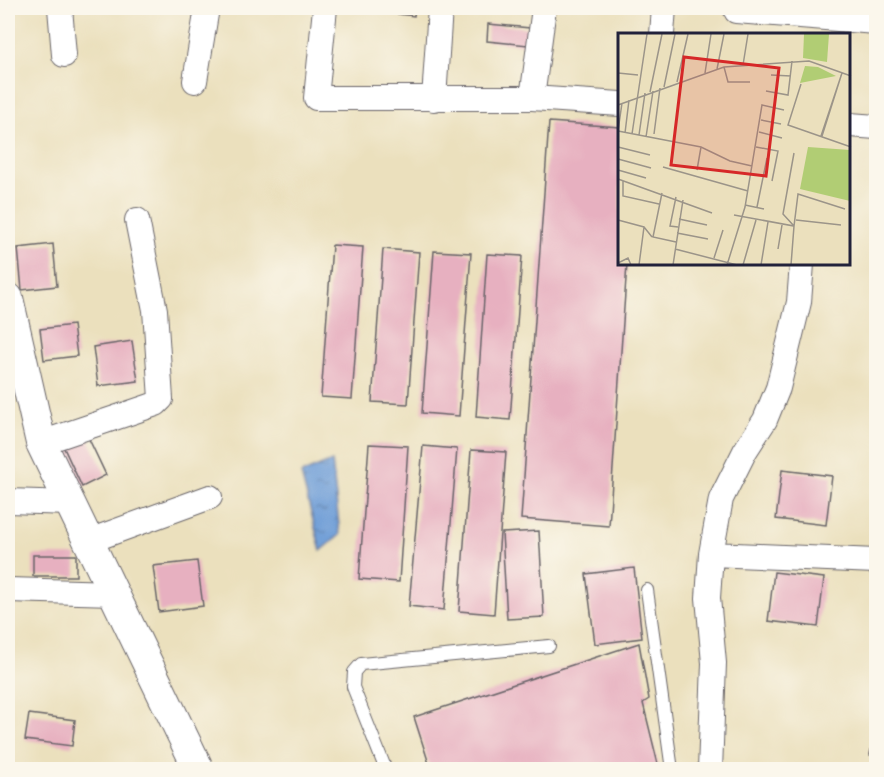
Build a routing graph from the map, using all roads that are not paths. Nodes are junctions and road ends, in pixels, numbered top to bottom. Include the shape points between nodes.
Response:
1 (60, 8) edge
2 (207, 8) edge
3 (325, 8) edge
4 (440, 8) edge
5 (544, 8) edge
6 (664, 8) edge
7 (736, 11) dead end
8 (876, 22) edge
9 (662, 33) edge
10 (64, 55) dead end
11 (195, 81) dead end
12 (434, 99) junction
13 (532, 99) junction
14 (618, 104) edge
15 (851, 125) edge
16 (876, 127) edge
17 (137, 220) dead end
18 (802, 266) edge
19 (8, 298) edge
20 (41, 442) junction
21 (210, 497) dead end
22 (8, 501) edge
23 (70, 502) junction
24 (89, 541) junction
25 (711, 554) junction
26 (876, 561) edge
27 (8, 590) edge
28 (647, 590) dead end
29 (114, 593) junction
30 (549, 646) dead end
31 (199, 770) edge
32 (386, 770) edge
33 (672, 770) edge
34 (710, 770) edge

1 - 10 street
2 - 11 street
3 - 12 street via 316,98
4 - 12 street
5 - 13 street
6 - 9 street
7 - 8 street
12 - 13 street
13 - 14 street
15 - 16 street
17 - 20 street via 155,310 161,399 156,404
18 - 25 street via 799,302 778,388 765,420 721,499
19 - 20 street
20 - 23 street
21 - 24 street
22 - 23 street
23 - 24 street
24 - 29 street
25 - 26 street
25 - 34 street via 708,598 714,663
27 - 29 street
28 - 33 lane
29 - 31 street
30 - 32 lane via 361,664 354,672 353,687

